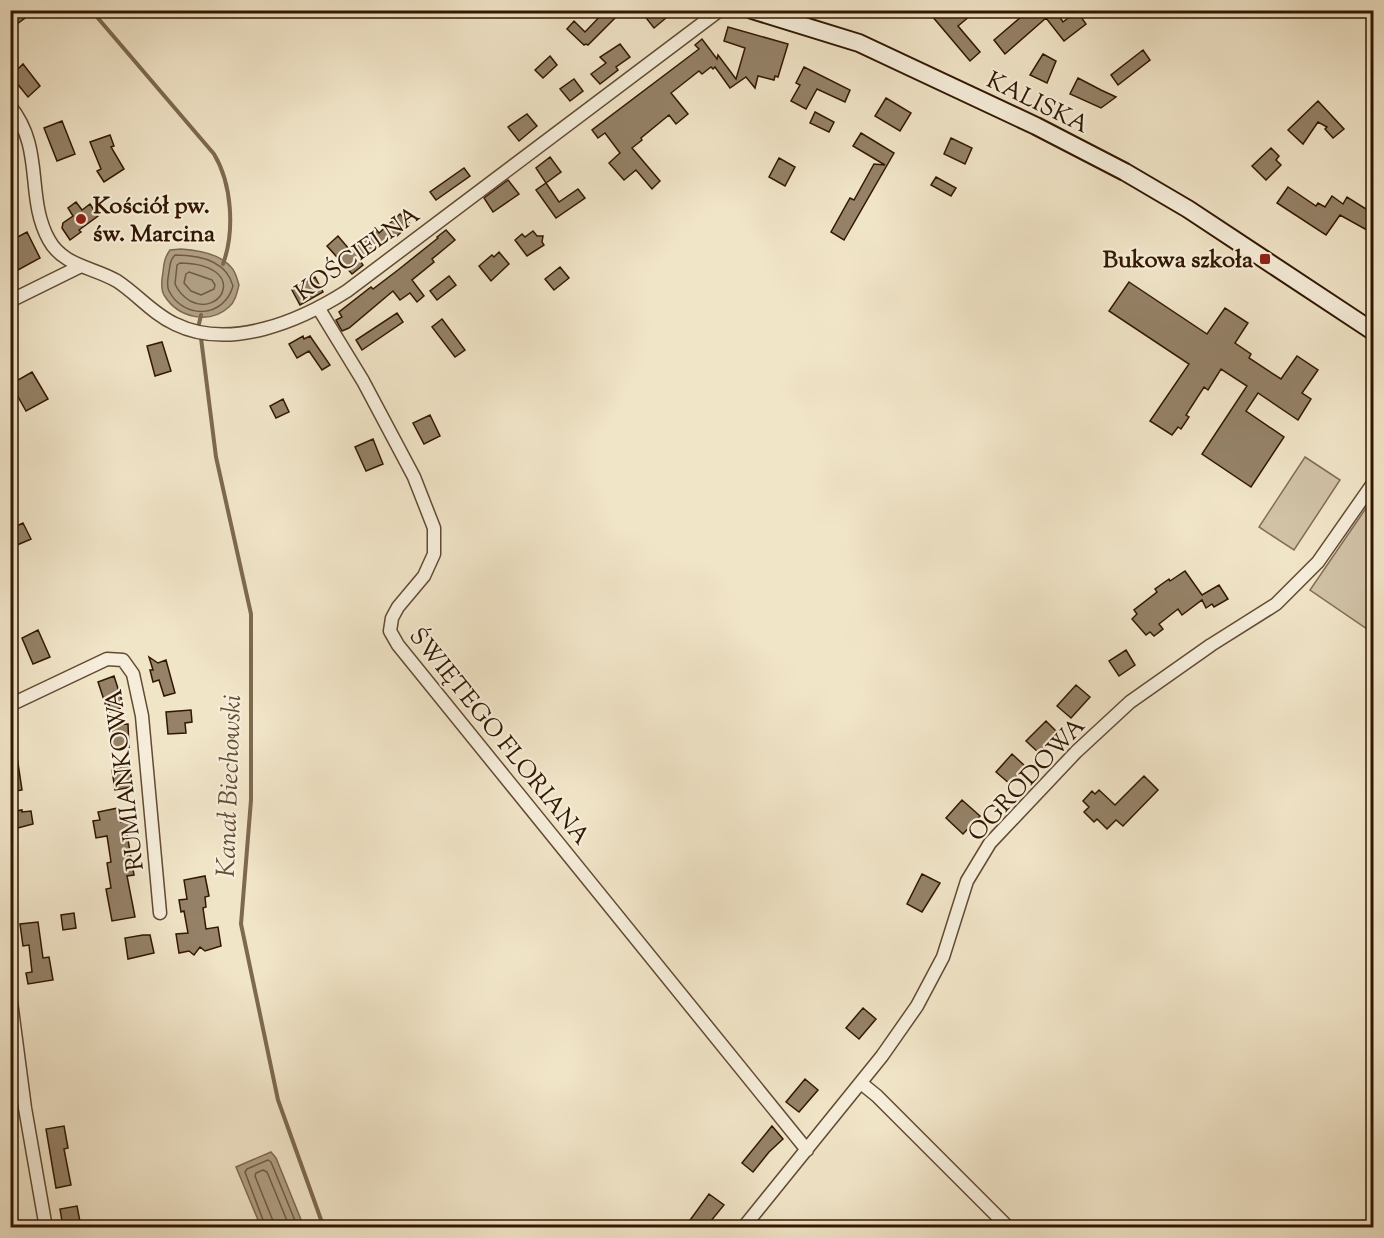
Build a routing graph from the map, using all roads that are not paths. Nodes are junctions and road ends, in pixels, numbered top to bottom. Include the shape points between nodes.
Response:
1 (720, 10) edge
2 (752, 10) edge
3 (10, 106) edge
4 (81, 266) junction
5 (10, 301) edge
6 (319, 309) junction
7 (1374, 332) edge
8 (1374, 482) edge
9 (10, 705) edge
10 (160, 913) dead end
11 (10, 994) edge
12 (861, 1083) junction
13 (807, 1149) junction
14 (46, 1227) edge
15 (742, 1227) edge
16 (1009, 1227) edge

1 - 6 street, KOŚCIELNA
2 - 7 main road, KALISKA via 860,43 1125,172
3 - 4 street, KOŚCIELNA via 28,135 39,210 49,240 66,260
4 - 5 street
4 - 6 street, KOŚCIELNA via 118,282 163,317 195,331 229,334 265,329
6 - 13 street, ŚWIĘTEGO FLORIANA via 409,467 434,528 434,554 424,576 398,607 390,631
8 - 12 street, OGRODOWA via 1318,562 1276,604 1130,702 1076,752 990,843 967,881 943,957 917,1006
9 - 10 street, RUMIANKOWA via 107,659 123,660 133,674 142,716
11 - 14 street
12 - 13 street, OGRODOWA
12 - 16 street
13 - 15 street, OGRODOWA

